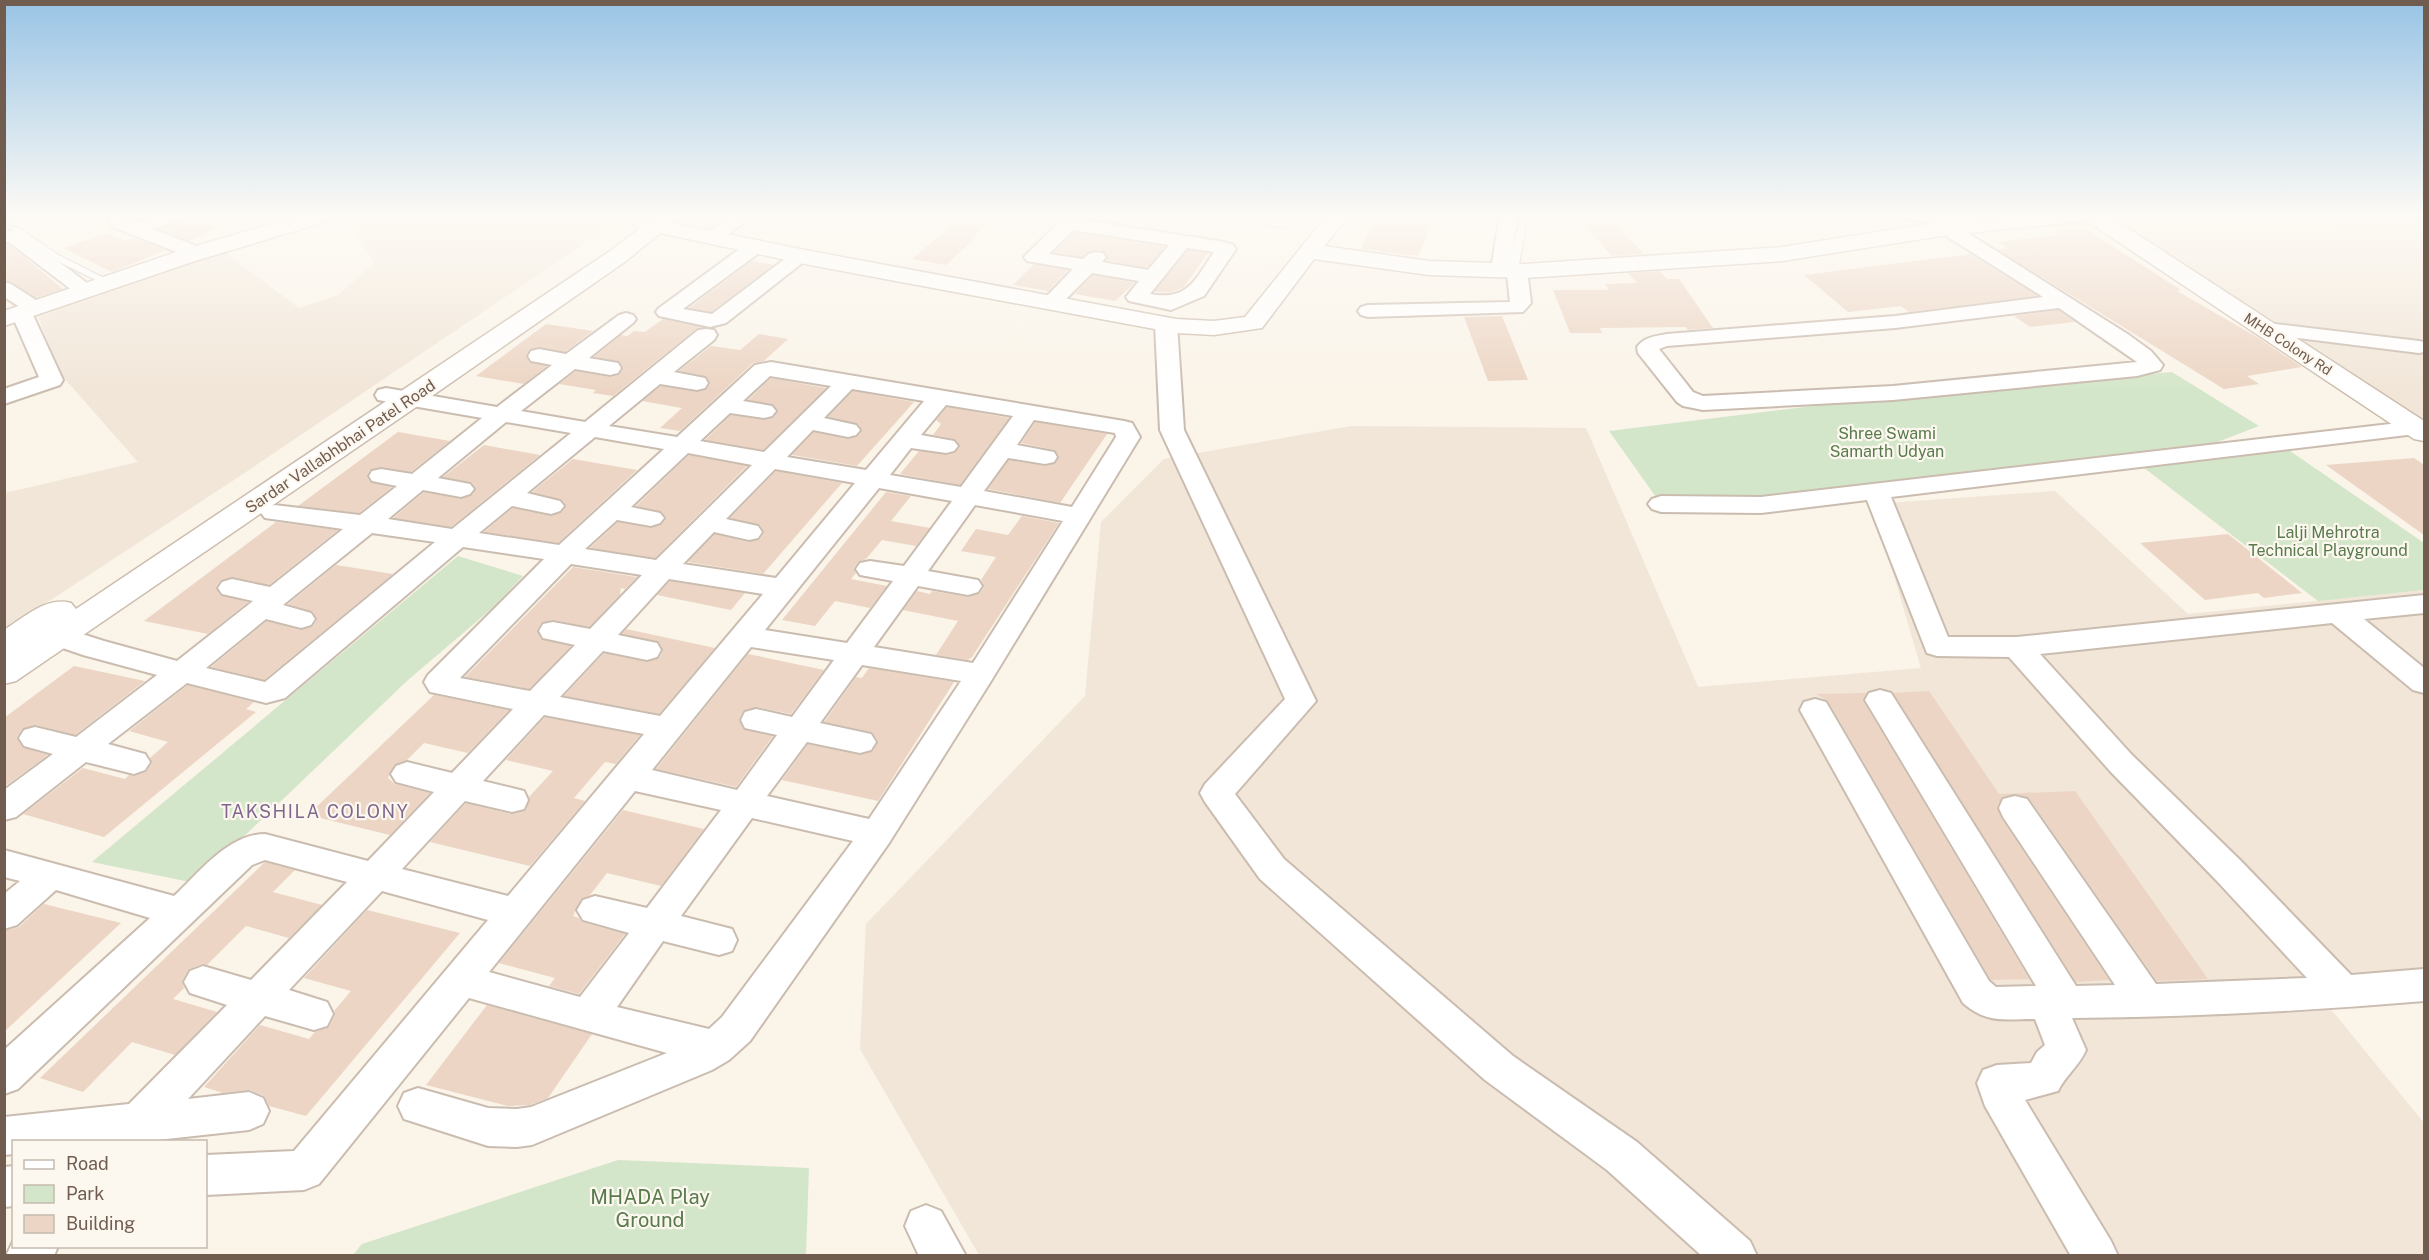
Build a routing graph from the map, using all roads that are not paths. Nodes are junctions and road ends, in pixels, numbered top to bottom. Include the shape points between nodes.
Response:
1 (61, 273) edge
2 (88, 273) edge
3 (135, 273) edge
4 (592, 273) edge
5 (720, 273) edge
6 (779, 273) edge
7 (871, 273) edge
8 (1080, 273) edge
9 (1128, 273) edge
10 (1157, 273) edge
11 (1211, 273) edge
12 (1291, 273) edge
13 (1511, 273) edge
14 (2018, 273) edge
15 (2180, 273) edge
16 (1153, 277) junction
17 (106, 282) junction
18 (4, 288) edge
19 (84, 290) junction
20 (2063, 301) junction
21 (1051, 303) junction
22 (1368, 311) dead end
23 (20, 313) edge
24 (626, 319) dead end
25 (1166, 324) junction
26 (2266, 329) junction
27 (706, 335) dead end
28 (2420, 347) dead end
29 (539, 356) dead end
30 (572, 362) junction
31 (610, 368) dead end
32 (655, 376) junction
33 (848, 381) junction
34 (697, 383) dead end
35 (940, 396) junction
36 (4, 397) edge
37 (398, 397) junction
38 (725, 405) junction
39 (764, 411) dead end
40 (1029, 411) junction
41 (503, 414) junction
42 (808, 422) junction
43 (590, 429) junction
44 (2422, 429) edge
45 (848, 430) dead end
46 (905, 440) junction
47 (682, 445) junction
48 (946, 446) dead end
49 (1002, 449) junction
50 (1045, 457) dead end
51 (769, 460) junction
52 (381, 476) dead end
53 (873, 479) junction
54 (418, 482) junction
55 (461, 489) dead end
56 (1876, 491) junction
57 (507, 497) junction
58 (966, 497) junction
59 (1661, 504) dead end
60 (551, 506) dead end
61 (611, 511) junction
62 (274, 513) dead end
63 (1079, 516) junction
64 (651, 518) dead end
65 (707, 523) junction
66 (367, 524) junction
67 (748, 532) dead end
68 (458, 538) junction
69 (565, 554) junction
70 (870, 569) dead end
71 (662, 570) junction
72 (910, 576) junction
73 (968, 586) dead end
74 (232, 588) dead end
75 (783, 588) junction
76 (268, 603) junction
77 (2424, 604) edge
78 (2338, 613) junction
79 (301, 619) dead end
80 (33, 627) junction
81 (553, 631) dead end
82 (744, 636) junction
83 (60, 637) junction
84 (596, 639) junction
85 (4, 645) edge
86 (2017, 647) junction
87 (647, 650) dead end
88 (854, 654) junction
89 (183, 671) junction
90 (4, 673) edge
91 (981, 674) junction
92 (2424, 683) edge
93 (1880, 700) dead end
94 (537, 702) junction
95 (1815, 710) dead end
96 (756, 720) dead end
97 (668, 728) junction
98 (798, 728) junction
99 (35, 738) dead end
100 (860, 742) dead end
101 (81, 749) junction
102 (134, 762) dead end
103 (407, 774) dead end
104 (628, 777) junction
105 (458, 787) junction
106 (512, 800) dead end
107 (743, 802) junction
108 (4, 808) edge
109 (2015, 808) dead end
110 (877, 834) junction
111 (4, 862) edge
112 (50, 875) junction
113 (375, 876) junction
114 (596, 910) dead end
115 (180, 912) junction
116 (516, 913) junction
117 (4, 915) edge
118 (655, 924) junction
119 (719, 940) dead end
120 (461, 980) junction
121 (202, 982) dead end
122 (2424, 985) edge
123 (2344, 993) junction
124 (258, 998) junction
125 (2147, 1002) junction
126 (2057, 1003) junction
127 (314, 1014) dead end
128 (588, 1016) junction
129 (715, 1048) junction
130 (4, 1076) edge
131 (418, 1106) dead end
132 (249, 1111) dead end
133 (138, 1123) junction
134 (4, 1136) edge
135 (207, 1175) edge
136 (1735, 1256) edge
137 (2096, 1256) edge

1 - 19 street
2 - 17 lane
3 - 17 street
4 - 37 street, Sardar Vallabhbhai Patel Road
5 - 6 street via 666,312 710,321 719,319
7 - 21 street
8 - 21 street
9 - 16 street
10 - 16 street
11 - 16 street via 1197,292 1173,304 1137,297
12 - 25 street via 1253,323 1214,328
13 - 22 street via 1521,303 1516,308
14 - 20 street
15 - 26 street, MHB Colony Rd
17 - 19 street
18 - 23 street
19 - 23 street
20 - 20 street via 2147,357 2152,365 1893,393 1703,403 1685,397 1648,347 1667,340 1895,322
21 - 25 street
23 - 36 street via 52,380
24 - 30 street
25 - 136 street via 1172,429 1301,701 1216,793 1272,869 1498,1068 1622,1156
26 - 28 street
26 - 44 street, MHB Colony Rd
27 - 32 street
29 - 30 street
30 - 31 street
30 - 41 street
32 - 34 street
32 - 43 street
33 - 35 street
33 - 38 street via 766,369
33 - 42 street
35 - 40 street
35 - 46 street
37 - 41 street
37 - 80 street, Sardar Vallabhbhai Patel Road
37 - 83 street, Sardar Vallabhbhai Patel Road
38 - 39 street
38 - 47 street
40 - 49 street
40 - 63 street via 1120,426 1127,431 1128,437
41 - 43 street
41 - 54 street
42 - 45 street
42 - 51 street
43 - 47 street
43 - 57 street
44 - 56 street
46 - 48 street
46 - 53 street
47 - 51 street
47 - 61 street
49 - 50 street
49 - 58 street
51 - 53 street
51 - 65 street
52 - 54 street
53 - 58 street
53 - 75 street
54 - 55 street
54 - 66 street
56 - 59 street via 1761,505
56 - 86 street via 1937,646
57 - 60 street
57 - 68 street
58 - 63 street
58 - 72 street
61 - 64 street
61 - 69 street
62 - 66 street
63 - 91 street
65 - 67 street
65 - 71 street
66 - 68 street
66 - 76 street
68 - 69 street
68 - 89 street via 274,691 266,693
69 - 71 street
69 - 94 street via 439,682
70 - 72 street
71 - 75 street
71 - 84 street
72 - 73 street
72 - 88 street
74 - 76 street
75 - 82 street
76 - 79 street
76 - 89 street
77 - 78 street
78 - 86 street
78 - 92 street
80 - 83 street
80 - 85 street, Sardar Vallabhbhai Patel Road
81 - 84 street
82 - 88 street
82 - 97 street
83 - 89 street
83 - 90 street, Sardar Vallabhbhai Patel Road
84 - 87 street
84 - 94 street
86 - 123 street via 2121,763
88 - 91 street
88 - 98 street
89 - 101 street
91 - 110 street
93 - 126 street
94 - 97 street
94 - 105 street
95 - 126 street via 1976,992 1989,1003
96 - 98 street
97 - 104 street
98 - 100 street
98 - 107 street
99 - 101 street
101 - 102 street
101 - 108 street
103 - 105 street
104 - 107 street
104 - 116 street
105 - 106 street
105 - 113 street
107 - 110 street
107 - 118 street
109 - 125 street
110 - 129 street via 736,1029
111 - 112 street
112 - 115 street
112 - 117 street
113 - 115 street via 255,847 240,856
113 - 116 street
113 - 124 street
114 - 118 street
115 - 130 street
116 - 120 street
118 - 119 street
118 - 128 street
120 - 128 street
120 - 135 street via 304,1170
121 - 124 street
122 - 123 street
123 - 125 street
124 - 127 street
124 - 133 street
125 - 126 street
126 - 137 street via 2067,1050 2051,1064 2044,1078 1997,1083 1999,1093
128 - 129 street
129 - 131 street via 543,1122 514,1130 495,1130
132 - 133 street
133 - 134 street

